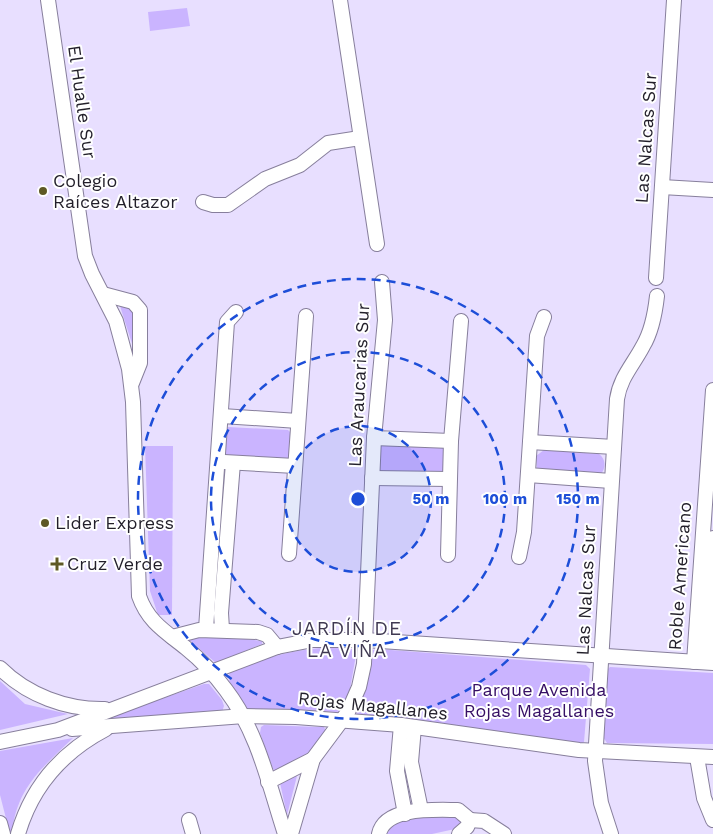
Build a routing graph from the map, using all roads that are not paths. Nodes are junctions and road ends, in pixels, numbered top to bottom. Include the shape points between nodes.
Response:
1 (48, 0) edge
2 (340, 0) edge
3 (674, 0) edge
4 (360, 138) junction
5 (662, 187) junction
6 (713, 190) edge
7 (203, 202) dead end
8 (377, 244) dead end
9 (656, 278) dead end
10 (382, 282) dead end
11 (103, 294) junction
12 (656, 296) dead end
13 (236, 312) dead end
14 (306, 316) dead end
15 (544, 317) dead end
16 (461, 321) dead end
17 (132, 384) junction
18 (713, 390) edge
19 (222, 416) junction
20 (298, 421) junction
21 (374, 438) junction
22 (451, 441) junction
23 (530, 442) junction
24 (614, 447) junction
25 (711, 450) edge
26 (219, 462) junction
27 (234, 463) junction
28 (296, 466) junction
29 (528, 475) junction
30 (372, 478) junction
31 (449, 479) junction
32 (612, 481) junction
33 (709, 493) edge
34 (713, 538) edge
35 (290, 554) dead end
36 (448, 555) dead end
37 (518, 557) dead end
38 (222, 629) junction
39 (206, 630) junction
40 (172, 637) junction
41 (365, 640) junction
42 (277, 647) junction
43 (601, 656) junction
44 (704, 662) edge
45 (0, 668) edge
46 (212, 673) junction
47 (114, 709) junction
48 (244, 716) junction
49 (343, 720) junction
50 (407, 726) junction
51 (110, 728) junction
52 (58, 730) junction
53 (0, 742) edge
54 (596, 752) junction
55 (697, 757) junction
56 (713, 757) edge
57 (313, 759) junction
58 (268, 782) junction
59 (421, 810) junction
60 (404, 814) junction
61 (189, 820) dead end
62 (470, 820) junction
63 (713, 820) edge
64 (0, 823) edge
65 (3, 834) edge
66 (18, 834) edge
67 (193, 834) edge
68 (285, 834) edge
69 (291, 834) edge
70 (380, 834) edge
71 (459, 834) edge
72 (504, 834) edge
73 (611, 834) edge

1 - 11 street, El Hualle Sur via 83,245 88,266
2 - 4 street
3 - 5 street, Las Nalcas Sur
4 - 7 street via 328,143 300,165 265,179 228,206
4 - 8 street
5 - 6 street
5 - 9 street, Las Nalcas Sur
10 - 21 street, Las Araucarias Sur via 385,320
11 - 17 street, El Hualle Sur via 122,338
11 - 17 street, El Hualle Sur via 133,302 140,310 140,363
12 - 24 street, Las Nalcas Sur via 648,336 620,385 616,400
13 - 19 street via 226,322
14 - 20 street
15 - 23 street via 537,336
16 - 22 street
17 - 40 street, El Hualle Sur via 138,586 146,613
18 - 25 street, Roble Americano
19 - 20 street
19 - 26 street
20 - 28 street
21 - 22 street
21 - 30 street, Las Araucarias Sur
22 - 31 street
23 - 24 street
23 - 29 street
24 - 32 street, Las Nalcas Sur
25 - 33 street, Roble Americano
26 - 27 street
26 - 39 street
27 - 28 street
27 - 38 street
28 - 35 street
29 - 32 street
29 - 37 street via 524,532
30 - 31 street
30 - 41 street, Las Araucarias Sur
31 - 36 street
32 - 43 street, Las Nalcas Sur
33 - 44 street, Roble Americano
34 - 44 street, Roble Americano
38 - 39 street
38 - 42 street via 264,633
39 - 40 street
40 - 46 street, El Hualle Sur
41 - 42 street, Rojas Magallanes via 313,640
41 - 43 street, Rojas Magallanes
41 - 49 street via 360,681
42 - 46 street, Rojas Magallanes
43 - 44 street, Rojas Magallanes
43 - 54 street, Las Nalcas Sur
45 - 47 street via 48,699 74,707
46 - 47 street, Rojas Magallanes
46 - 48 street, El Hualle Sur
47 - 52 street, Rojas Magallanes
48 - 49 street, Rojas Magallanes
48 - 51 street, Rojas Magallanes
48 - 58 street, El Hualle Sur
49 - 50 street, Rojas Magallanes
49 - 57 street
50 - 54 street, Rojas Magallanes
50 - 59 street
50 - 60 street via 397,771
51 - 52 street, Rojas Magallanes
51 - 66 street via 78,746 48,774 30,802
52 - 53 street, Rojas Magallanes
54 - 55 street, Rojas Magallanes
54 - 73 street, Las Nalcas Sur via 598,791
55 - 56 street, Rojas Magallanes
55 - 63 street via 698,776
57 - 58 street
57 - 69 street
58 - 68 street, El Hualle Sur
59 - 60 street
59 - 62 street via 458,810
60 - 70 street via 389,819
61 - 67 street
62 - 71 street
62 - 72 street via 484,821
64 - 65 street

